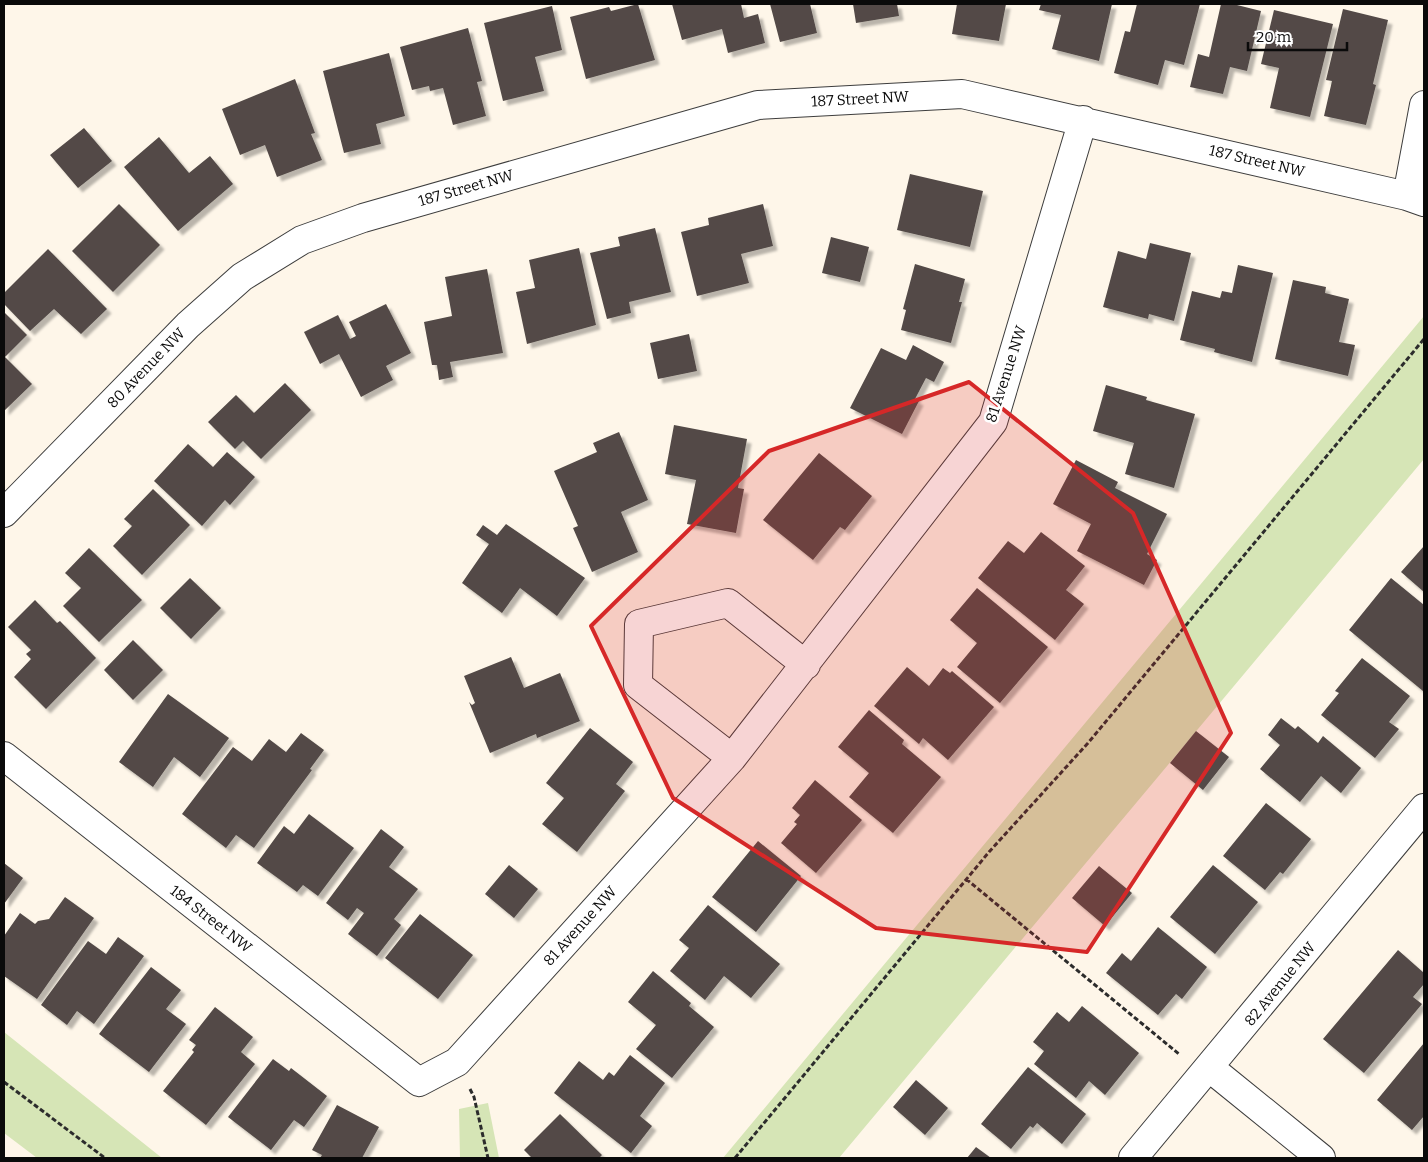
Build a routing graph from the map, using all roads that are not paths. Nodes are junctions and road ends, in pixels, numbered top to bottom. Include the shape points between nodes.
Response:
1 (1424, 105) edge
2 (1083, 120) junction
3 (1416, 199) edge
4 (302, 240) joint
5 (4, 513) edge
6 (806, 665) junction
7 (4, 756) edge
8 (732, 758) junction
9 (1424, 808) edge
10 (1207, 1071) junction
11 (419, 1082) joint
12 (1133, 1158) edge
13 (1321, 1158) edge

1 - 3 street
2 - 3 street, 187 Street NW
2 - 4 street, 187 Street NW via 962,94 758,105 363,218
2 - 6 street, 81 Avenue NW via 993,422
4 - 5 street, 80 Avenue NW via 242,277 188,325
6 - 8 street, 81 Avenue NW
6 - 8 street via 728,603 640,624 638,685
7 - 11 street, 184 Street NW
8 - 11 street, 81 Avenue NW via 456,1062
9 - 10 street, 82 Avenue NW
10 - 12 street, 82 Avenue NW
10 - 13 street

